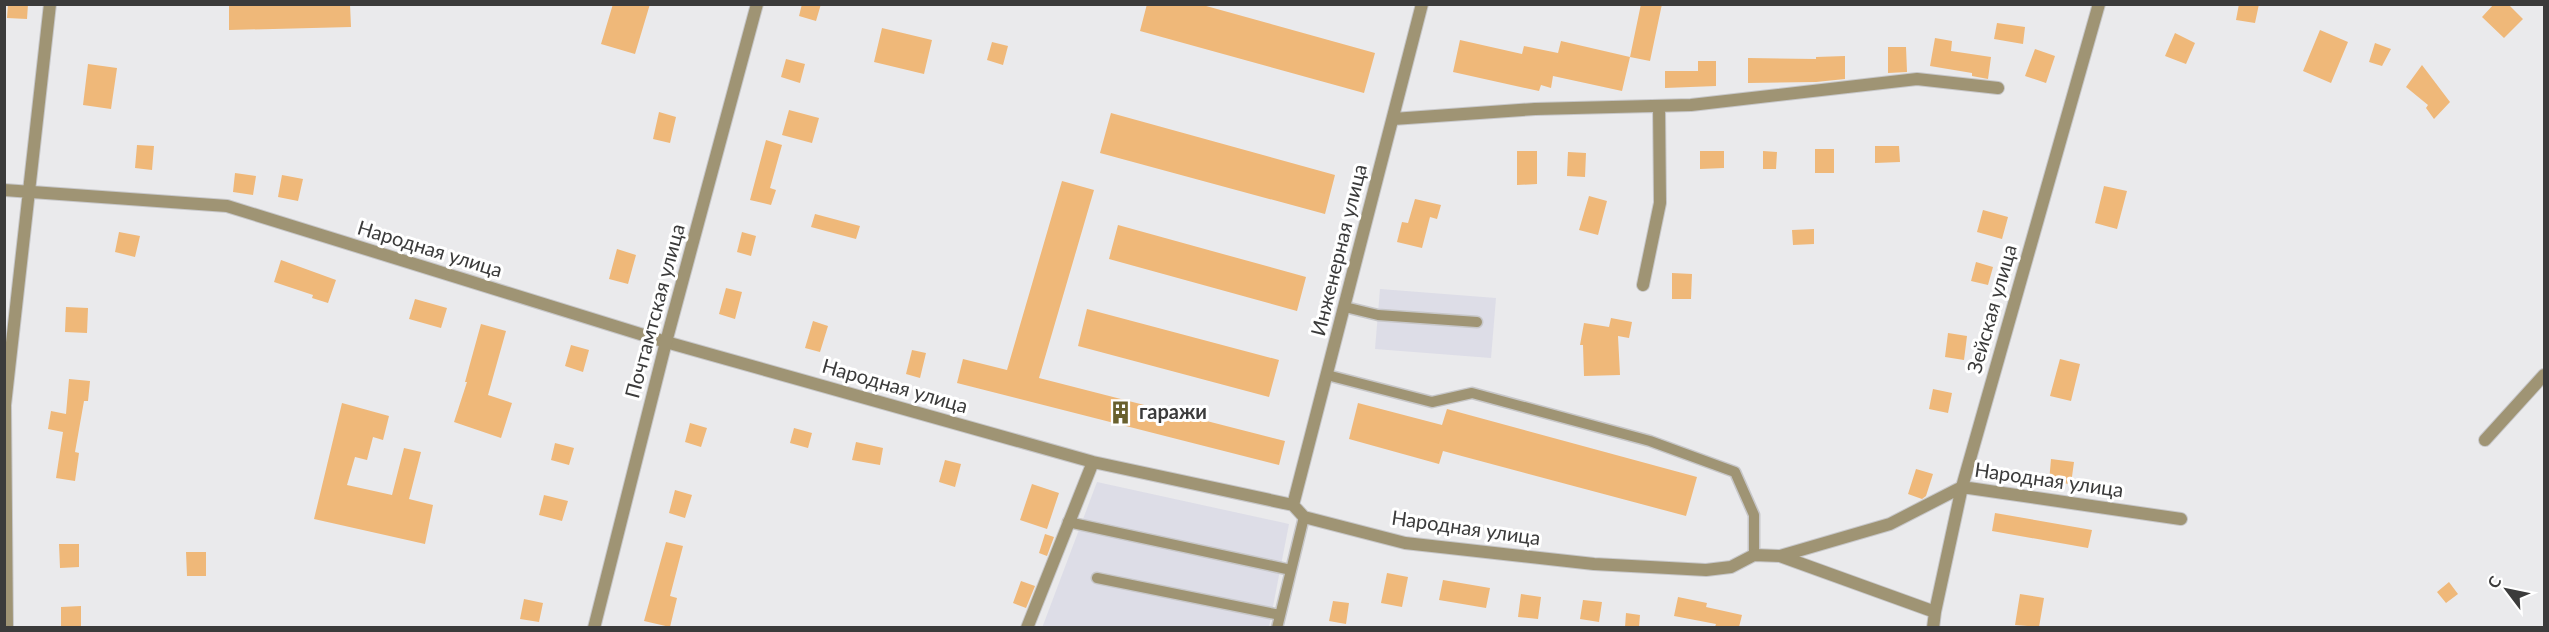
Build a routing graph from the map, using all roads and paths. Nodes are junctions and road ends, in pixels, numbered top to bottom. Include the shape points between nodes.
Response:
1 (50, 4) edge
2 (758, 4) edge
3 (1422, 4) edge
4 (2099, 4) edge
5 (1998, 88) dead end
6 (1659, 106) junction
7 (1393, 119) junction
8 (4, 190) edge
9 (30, 193) junction
10 (1643, 285) dead end
11 (1345, 307) junction
12 (1477, 322) dead end
13 (666, 342) junction
14 (1327, 375) junction
15 (2544, 375) edge
16 (5, 405) edge
17 (2485, 440) dead end
18 (1093, 462) junction
19 (1962, 487) junction
20 (1293, 505) junction
21 (1304, 517) junction
22 (2181, 519) dead end
23 (1068, 522) junction
24 (1754, 555) junction
25 (1780, 556) junction
26 (1291, 570) junction
27 (1097, 578) dead end
28 (1935, 612) junction
29 (1280, 615) junction
30 (8, 627) edge
31 (594, 627) edge
32 (1027, 627) edge
33 (1277, 627) edge
34 (1934, 627) edge

1 - 9 street
2 - 13 street, Почтамтская улица
3 - 7 street, Инженерная улица
4 - 19 street, Зейская улица
5 - 6 street via 1917,79
6 - 7 street via 1535,109
6 - 10 street via 1660,203
7 - 11 street, Инженерная улица
8 - 9 street, Народная улица
9 - 13 street, Народная улица via 227,206
9 - 16 street
11 - 12 lane via 1378,315
11 - 14 street, Инженерная улица
13 - 18 street, Народная улица
13 - 31 street, Почтамтская улица
14 - 20 street, Инженерная улица
14 - 24 lane via 1432,402 1472,393 1650,441 1735,472 1754,515
15 - 17 street
16 - 30 street
18 - 20 street, Народная улица
18 - 23 street
19 - 22 street, Народная улица
19 - 25 street, Народная улица via 1890,524
19 - 28 street, Зейская улица
20 - 21 street
21 - 24 street, Народная улица via 1405,543 1594,564 1706,570 1731,567
21 - 26 lane
23 - 26 lane
23 - 32 street
24 - 25 street, Народная улица
25 - 28 street, Народная улица
26 - 29 lane
27 - 29 lane
28 - 34 street, Зейская улица
29 - 33 lane

